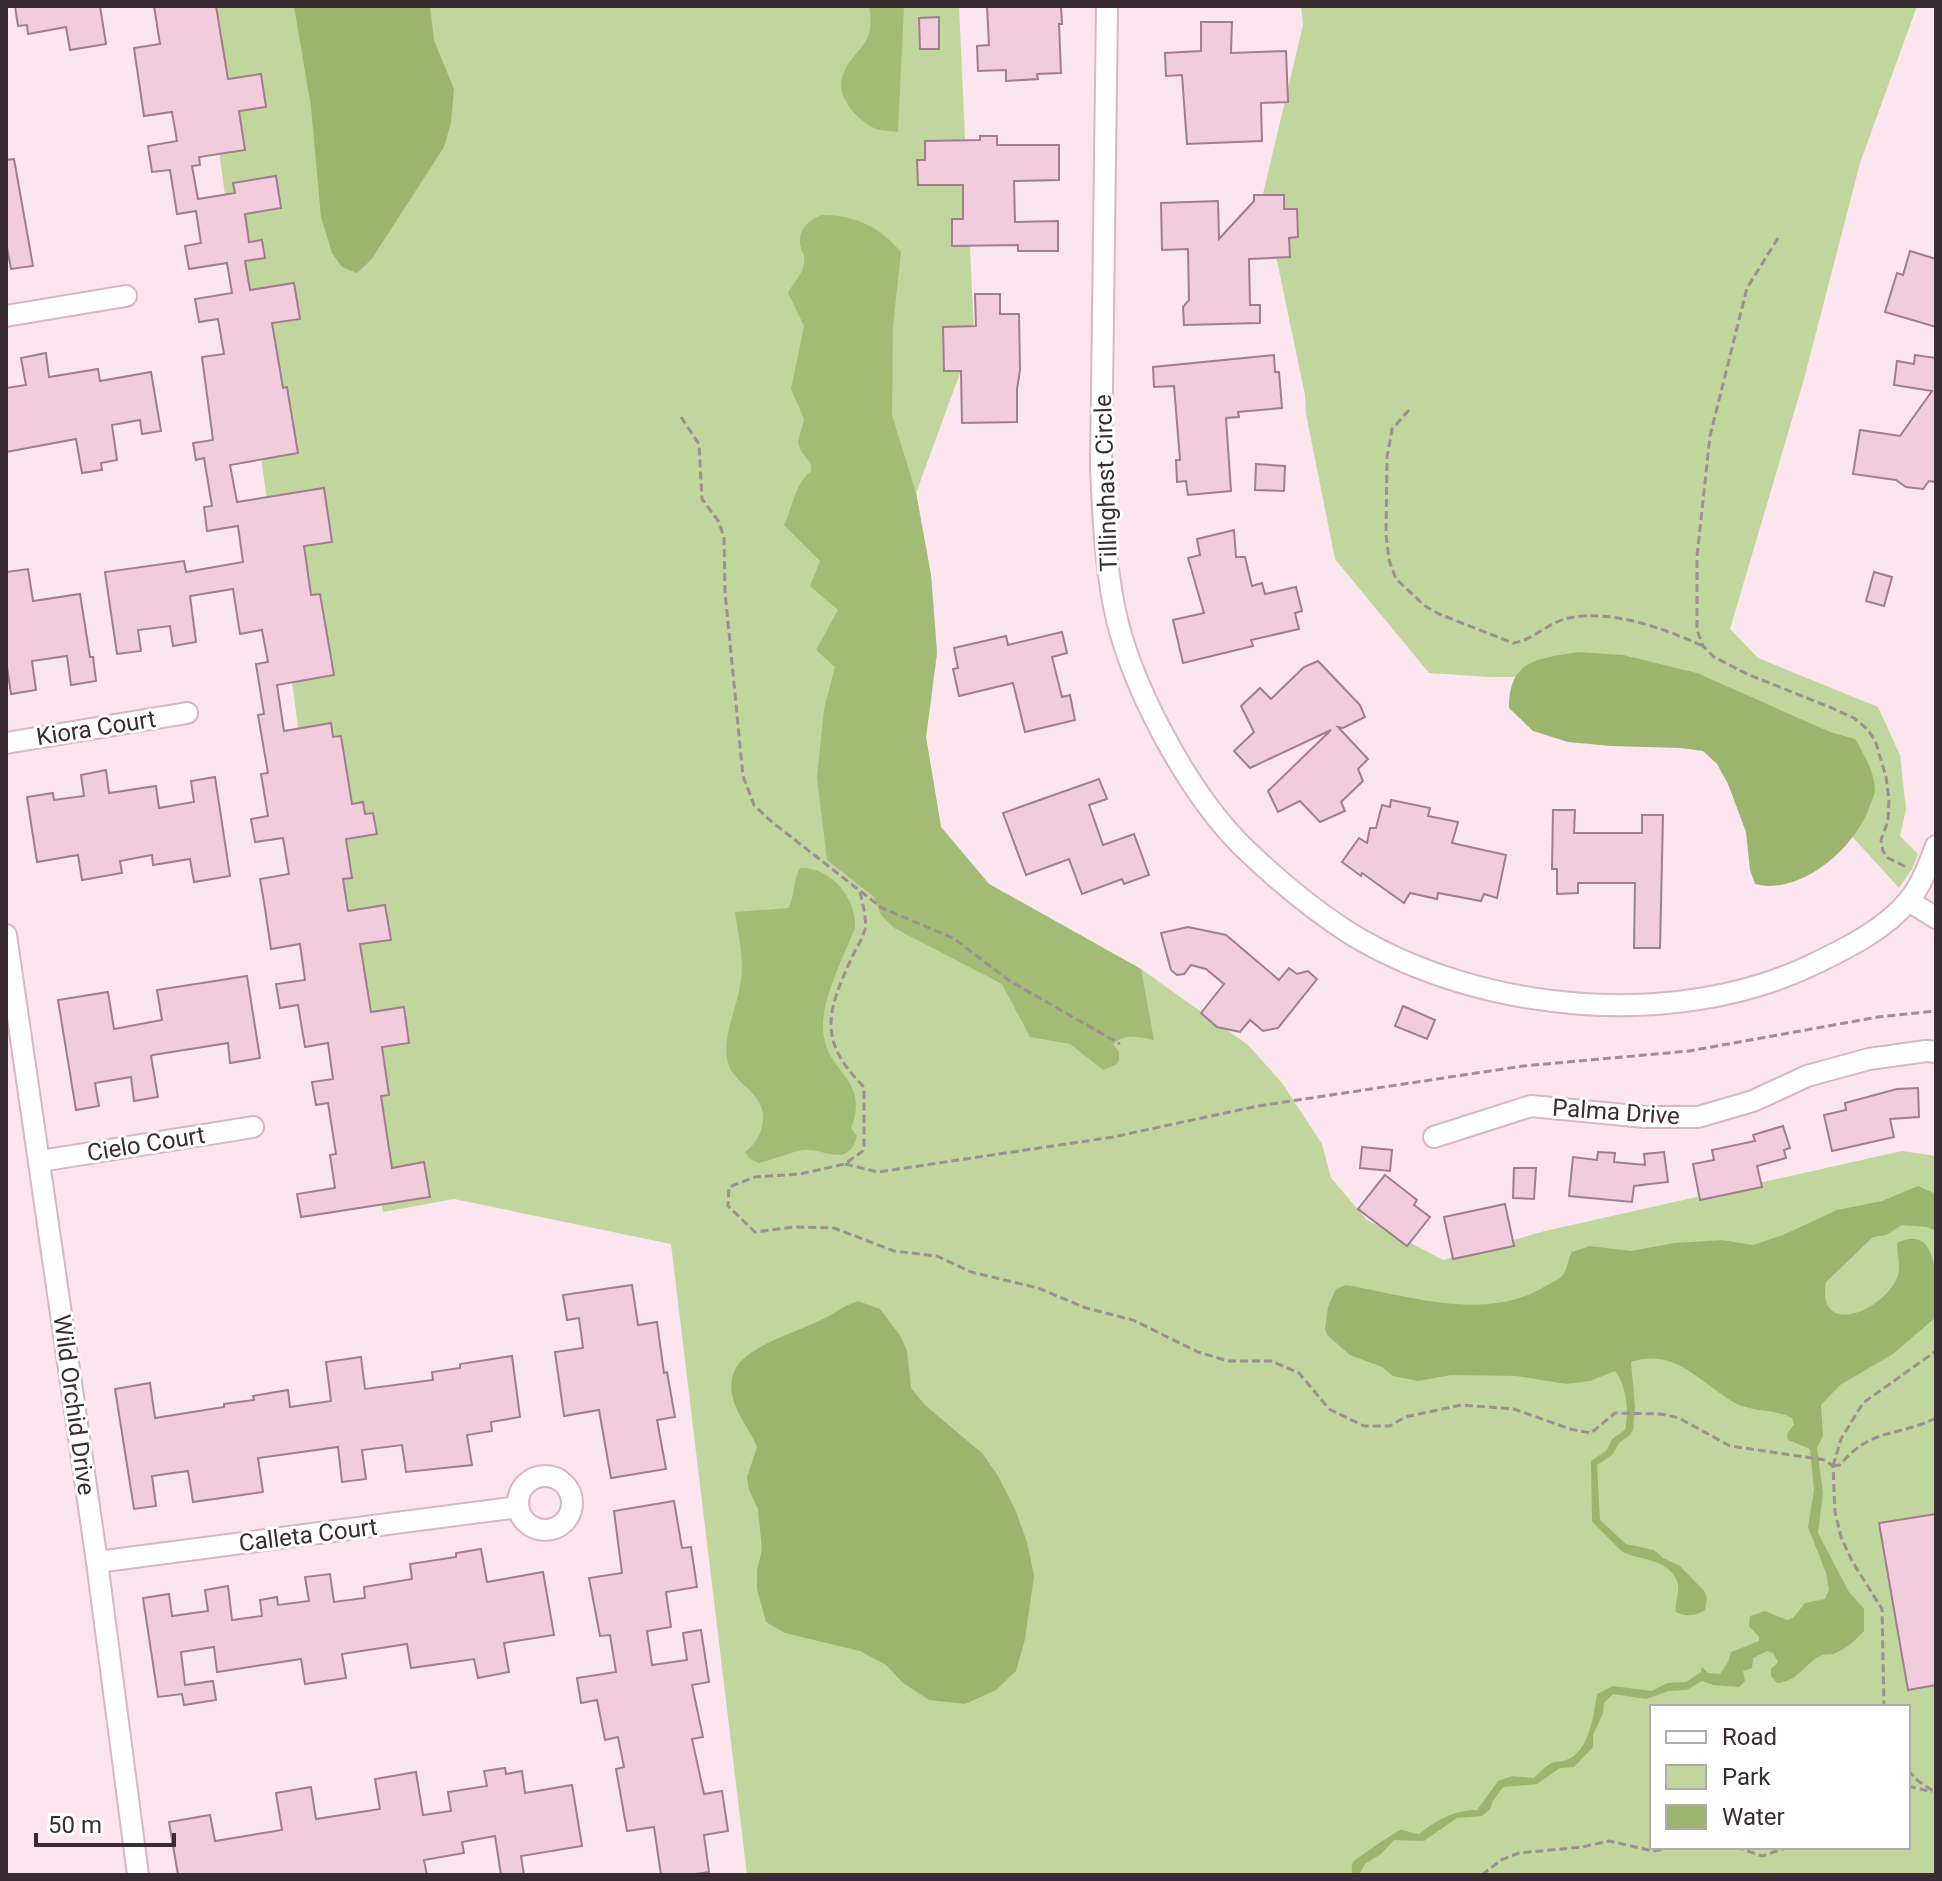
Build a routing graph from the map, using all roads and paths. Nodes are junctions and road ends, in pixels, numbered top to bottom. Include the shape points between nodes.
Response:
1 (1107, 6) edge
2 (1778, 238) dead end
3 (126, 296) dead end
4 (6, 316) edge
5 (1409, 410) dead end
6 (681, 417) dead end
7 (1703, 646) junction
8 (187, 713) dead end
9 (6, 743) edge
10 (1936, 846) edge
11 (1924, 876) junction
12 (860, 892) junction
13 (1909, 901) junction
14 (1936, 918) edge
15 (6, 935) edge
16 (1936, 1011) edge
17 (1120, 1044) dead end
18 (1936, 1052) edge
19 (253, 1127) dead end
20 (1434, 1137) dead end
21 (40, 1161) junction
22 (845, 1164) junction
23 (1936, 1351) edge
24 (1936, 1418) edge
25 (1833, 1466) junction
26 (518, 1507) dead end
27 (97, 1562) junction
28 (1884, 1705) edge
29 (1910, 1772) edge
30 (1910, 1786) edge
31 (1936, 1792) edge
32 (1664, 1849) edge
33 (1742, 1849) edge
34 (1783, 1849) edge
35 (138, 1875) edge
36 (1482, 1875) edge

1 - 13 street, Tillinghast Circle via 1101,467 1112,596 1137,678 1167,742 1201,797 1242,845 1351,933 1402,960 1531,1000 1668,1004 1734,994 1799,972 1859,942
2 - 7 path via 1747,288 1710,436 1695,584
3 - 4 street
5 - 7 path via 1392,429 1386,534 1396,579 1425,606 1513,643 1583,616 1650,625
6 - 12 path via 699,444 702,499 724,538 743,776 754,805
7 - 11 path via 1747,674 1854,718 1867,729 1886,777 1883,851
8 - 9 street, Kiora Court
10 - 11 street, Tillinghast Circle
11 - 13 street, Tillinghast Circle
12 - 17 path via 882,908 953,938 1010,981
12 - 22 path via 866,927 832,1001 830,1027 848,1072 864,1087 864,1150
13 - 14 street
15 - 21 street, Wild Orchid Drive
16 - 22 path via 1689,1051 1523,1066 1258,1106 1113,1137 878,1172
18 - 20 street, Palma Drive via 1853,1063 1698,1117 1531,1106
19 - 21 street, Cielo Court
21 - 27 street, Wild Orchid Drive
22 - 25 path via 755,1177 729,1187 728,1206 755,1232 834,1228 894,1251 937,1256 971,1272 1133,1320 1198,1352 1228,1361 1271,1361 1299,1373 1329,1409 1364,1426 1390,1426 1405,1417 1461,1405 1514,1409 1591,1433 1615,1413 1639,1414 1679,1418 1730,1446
23 - 25 path via 1863,1403 1841,1439
24 - 25 path via 1876,1436
25 - 28 path via 1841,1537 1882,1609
26 - 27 street, Calleta Court
27 - 35 street, Wild Orchid Drive
29 - 31 path
30 - 31 path
32 - 36 path via 1609,1841 1527,1852 1507,1857
33 - 34 path via 1762,1856

